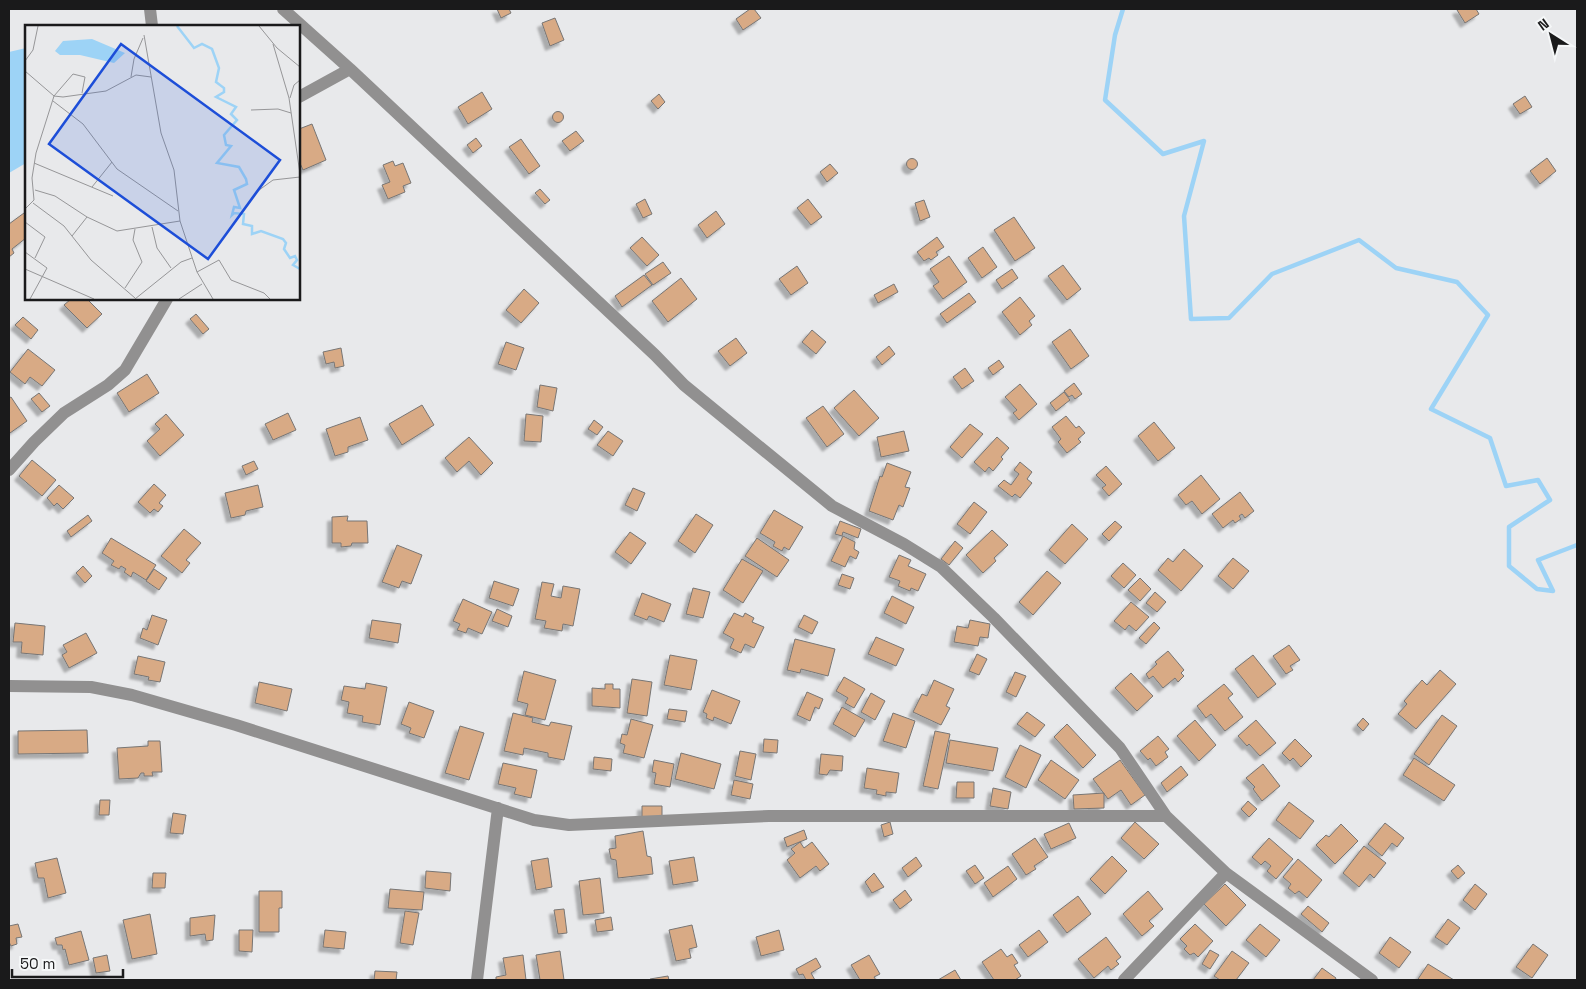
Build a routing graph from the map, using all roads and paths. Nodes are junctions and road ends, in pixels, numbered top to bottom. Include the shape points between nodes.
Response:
1 (150, 9) edge
2 (283, 9) edge
3 (152, 25) edge
4 (350, 69) junction
5 (300, 96) edge
6 (166, 300) edge
7 (9, 470) edge
8 (9, 686) edge
9 (498, 808) junction
10 (1166, 816) junction
11 (1226, 872) junction
12 (477, 980) edge
13 (1124, 980) edge
14 (1372, 980) edge

1 - 3 street
2 - 4 street
4 - 5 street
4 - 10 street via 684,385 832,506 941,567 1120,748
6 - 7 street via 125,370 64,413
8 - 9 street via 91,688 132,695
9 - 10 street via 534,820 568,825 769,816
9 - 12 street
10 - 11 street
11 - 13 street
11 - 14 street

